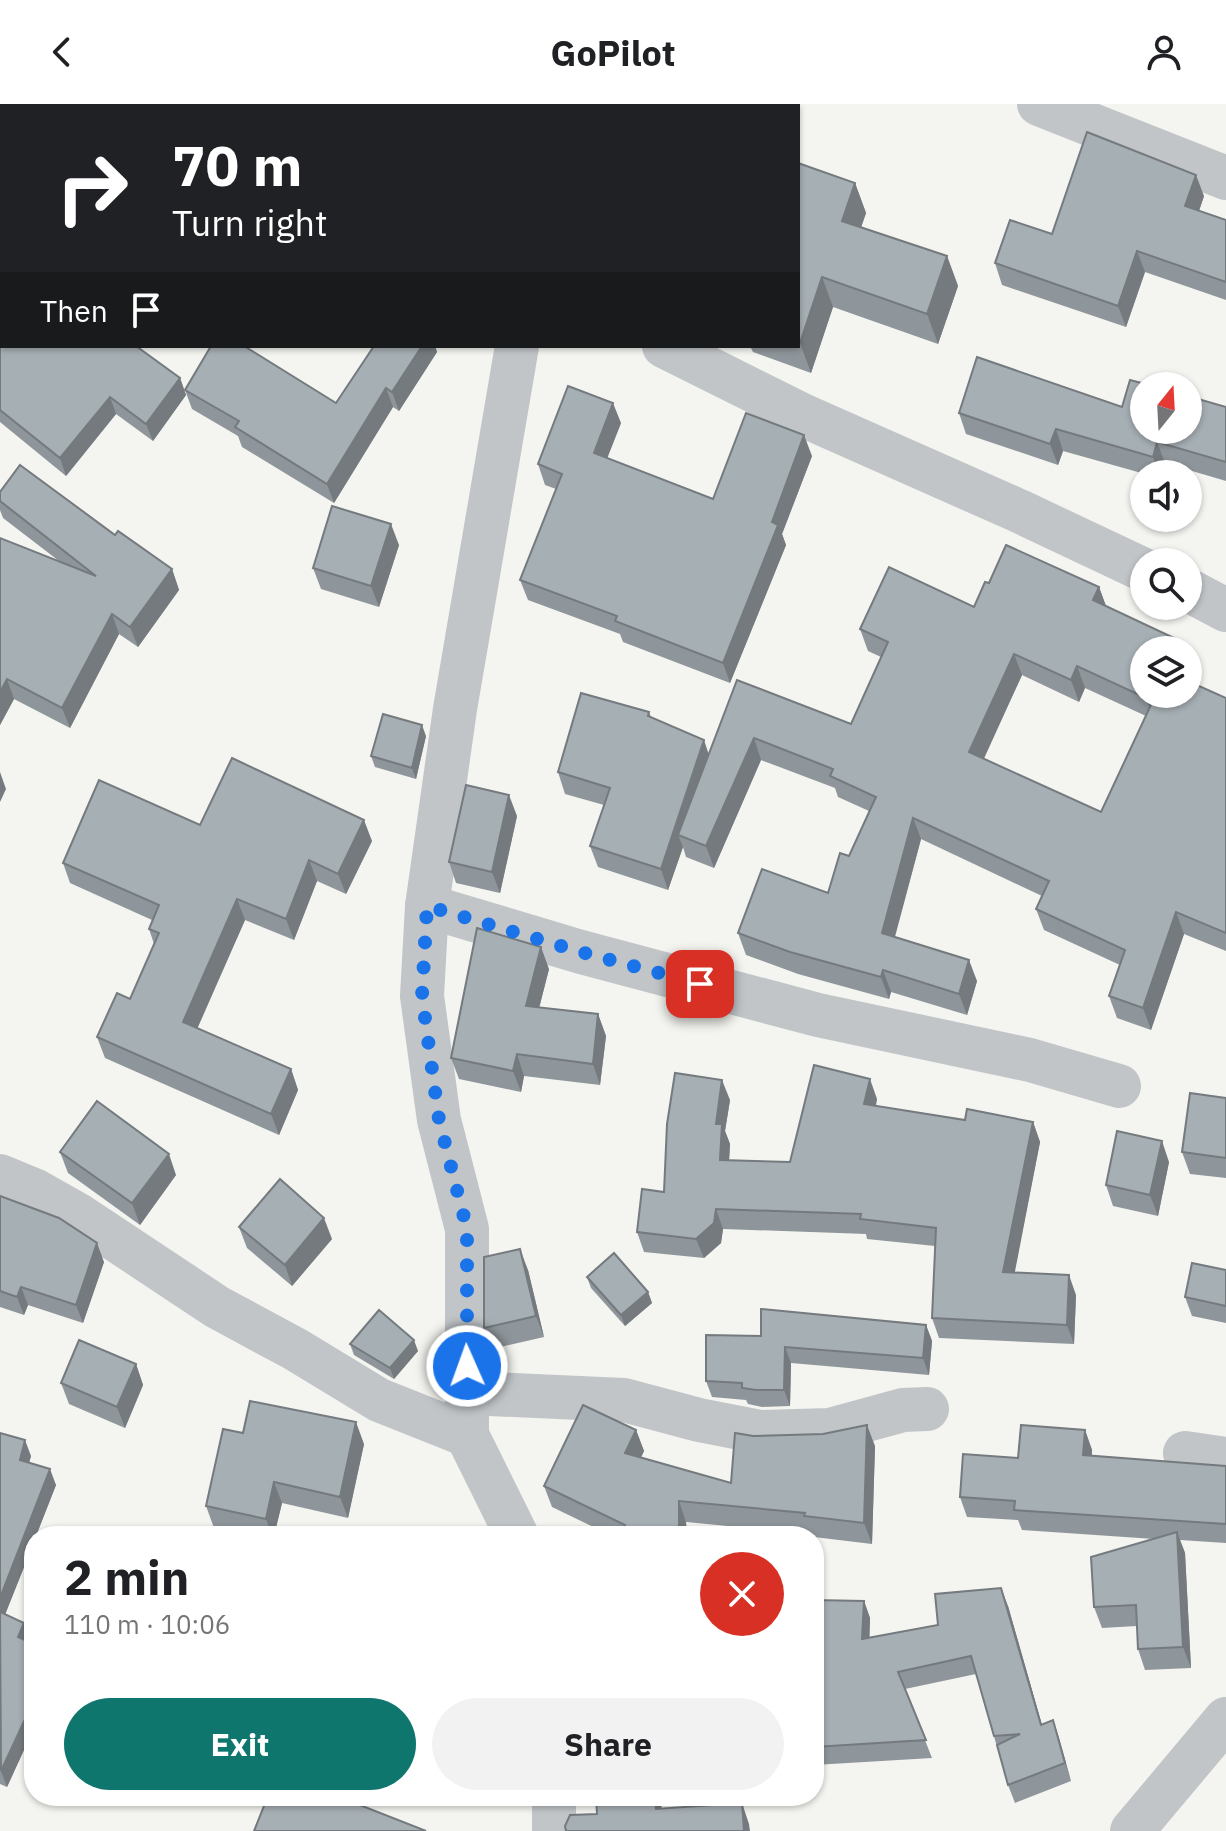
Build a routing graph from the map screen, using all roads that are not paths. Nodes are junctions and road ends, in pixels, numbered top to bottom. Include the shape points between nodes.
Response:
1 (1039, 104) edge
2 (1226, 178) edge
3 (517, 348) edge
4 (668, 348) edge
5 (1130, 564) edge
6 (1202, 597) edge
7 (1226, 610) edge
8 (427, 906) junction
9 (1119, 1086) dead end
10 (0, 1176) edge
11 (468, 1393) junction
12 (927, 1409) dead end
13 (467, 1435) junction
14 (512, 1526) edge
15 (1226, 1719) edge
16 (554, 1806) edge
17 (554, 1831) edge
18 (1132, 1831) edge

1 - 2 street
3 - 8 street
4 - 5 street
6 - 7 street
8 - 9 street via 804,1011 1030,1060
8 - 11 street via 422,996 439,1120 467,1229
10 - 13 street via 80,1216 217,1307 379,1400
11 - 12 street via 624,1400 760,1432 830,1430 903,1410
11 - 13 street
13 - 14 street
15 - 18 street
16 - 17 street

